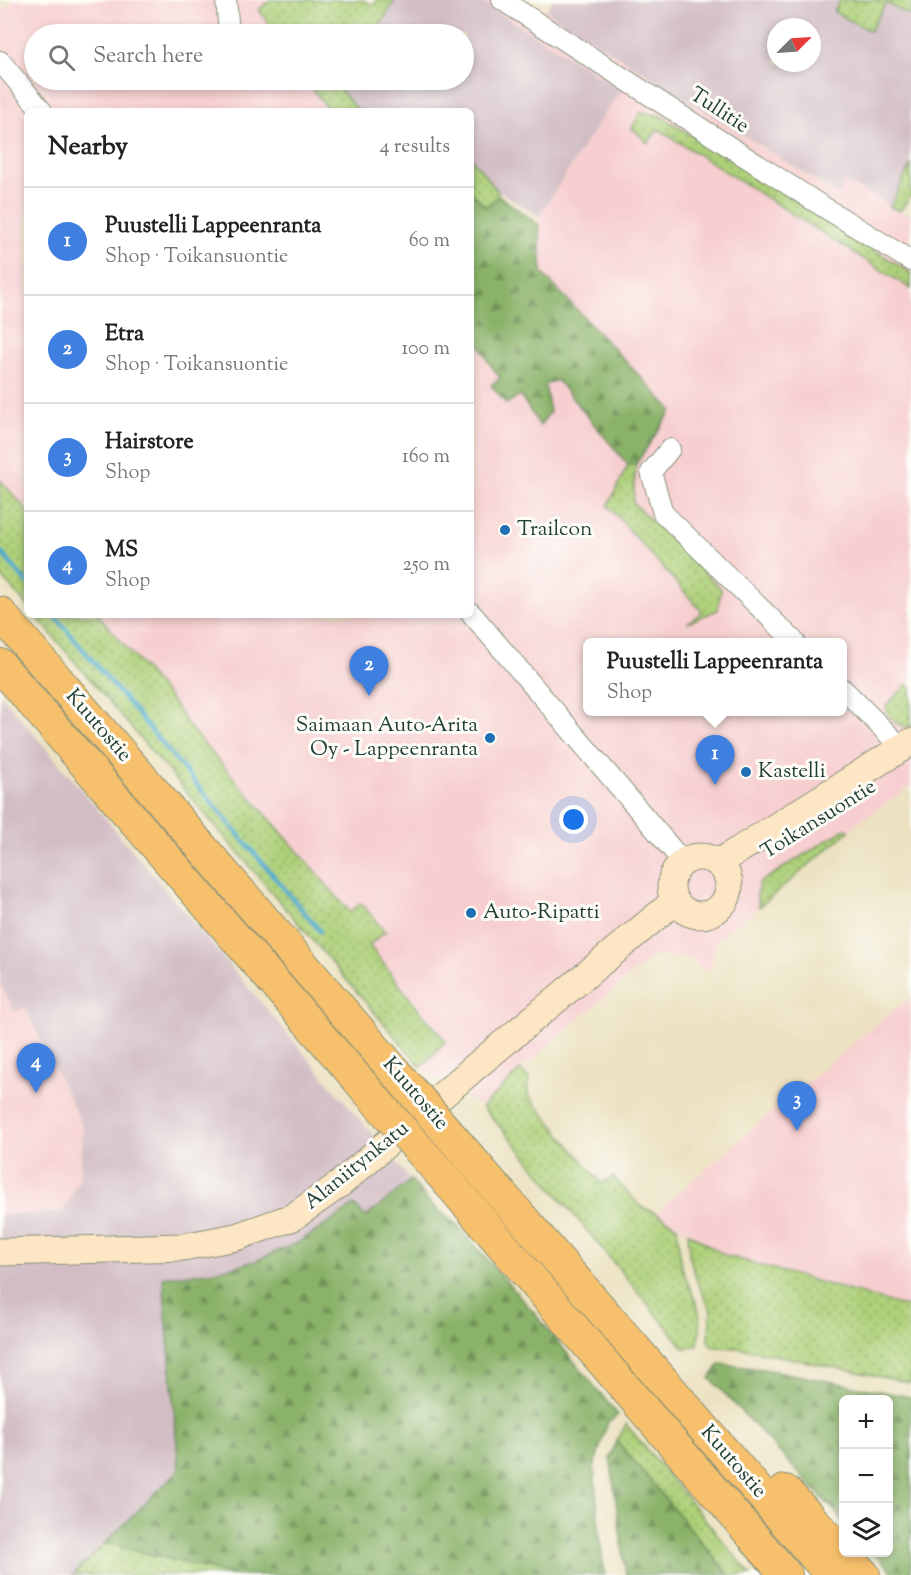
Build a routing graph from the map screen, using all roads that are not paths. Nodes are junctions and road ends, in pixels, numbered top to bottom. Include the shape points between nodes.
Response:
1 (226, 0) edge
2 (502, 0) edge
3 (228, 22) dead end
4 (0, 62) edge
5 (24, 90) edge
6 (24, 90) edge
7 (39, 108) edge
8 (911, 261) edge
9 (670, 449) dead end
10 (0, 613) edge
11 (474, 617) edge
12 (791, 638) edge
13 (0, 665) edge
14 (847, 693) edge
15 (908, 751) edge
16 (683, 862) junction
17 (723, 870) junction
18 (675, 901) junction
19 (480, 1169) junction
20 (458, 1193) junction
21 (0, 1252) edge
22 (762, 1575) edge
23 (786, 1575) edge
24 (831, 1575) edge
25 (864, 1575) edge

1 - 3 street
2 - 8 street, Tullitie
4 - 5 street
6 - 7 street
9 - 12 street via 651,472 663,513
10 - 19 highway, Kuutostie, bridge
11 - 16 street
13 - 20 highway, Kuutostie, bridge
14 - 15 street
15 - 17 main road, Toikansuontie
16 - 17 main road via 704,857
16 - 18 main road via 671,884
17 - 18 main road via 728,892 717,909 695,914
18 - 21 main road, Alaniitynkatu via 340,1184 293,1217 236,1237 183,1247
19 - 24 highway, Kuutostie
19 - 25 highway
20 - 22 highway
20 - 23 highway, Kuutostie

